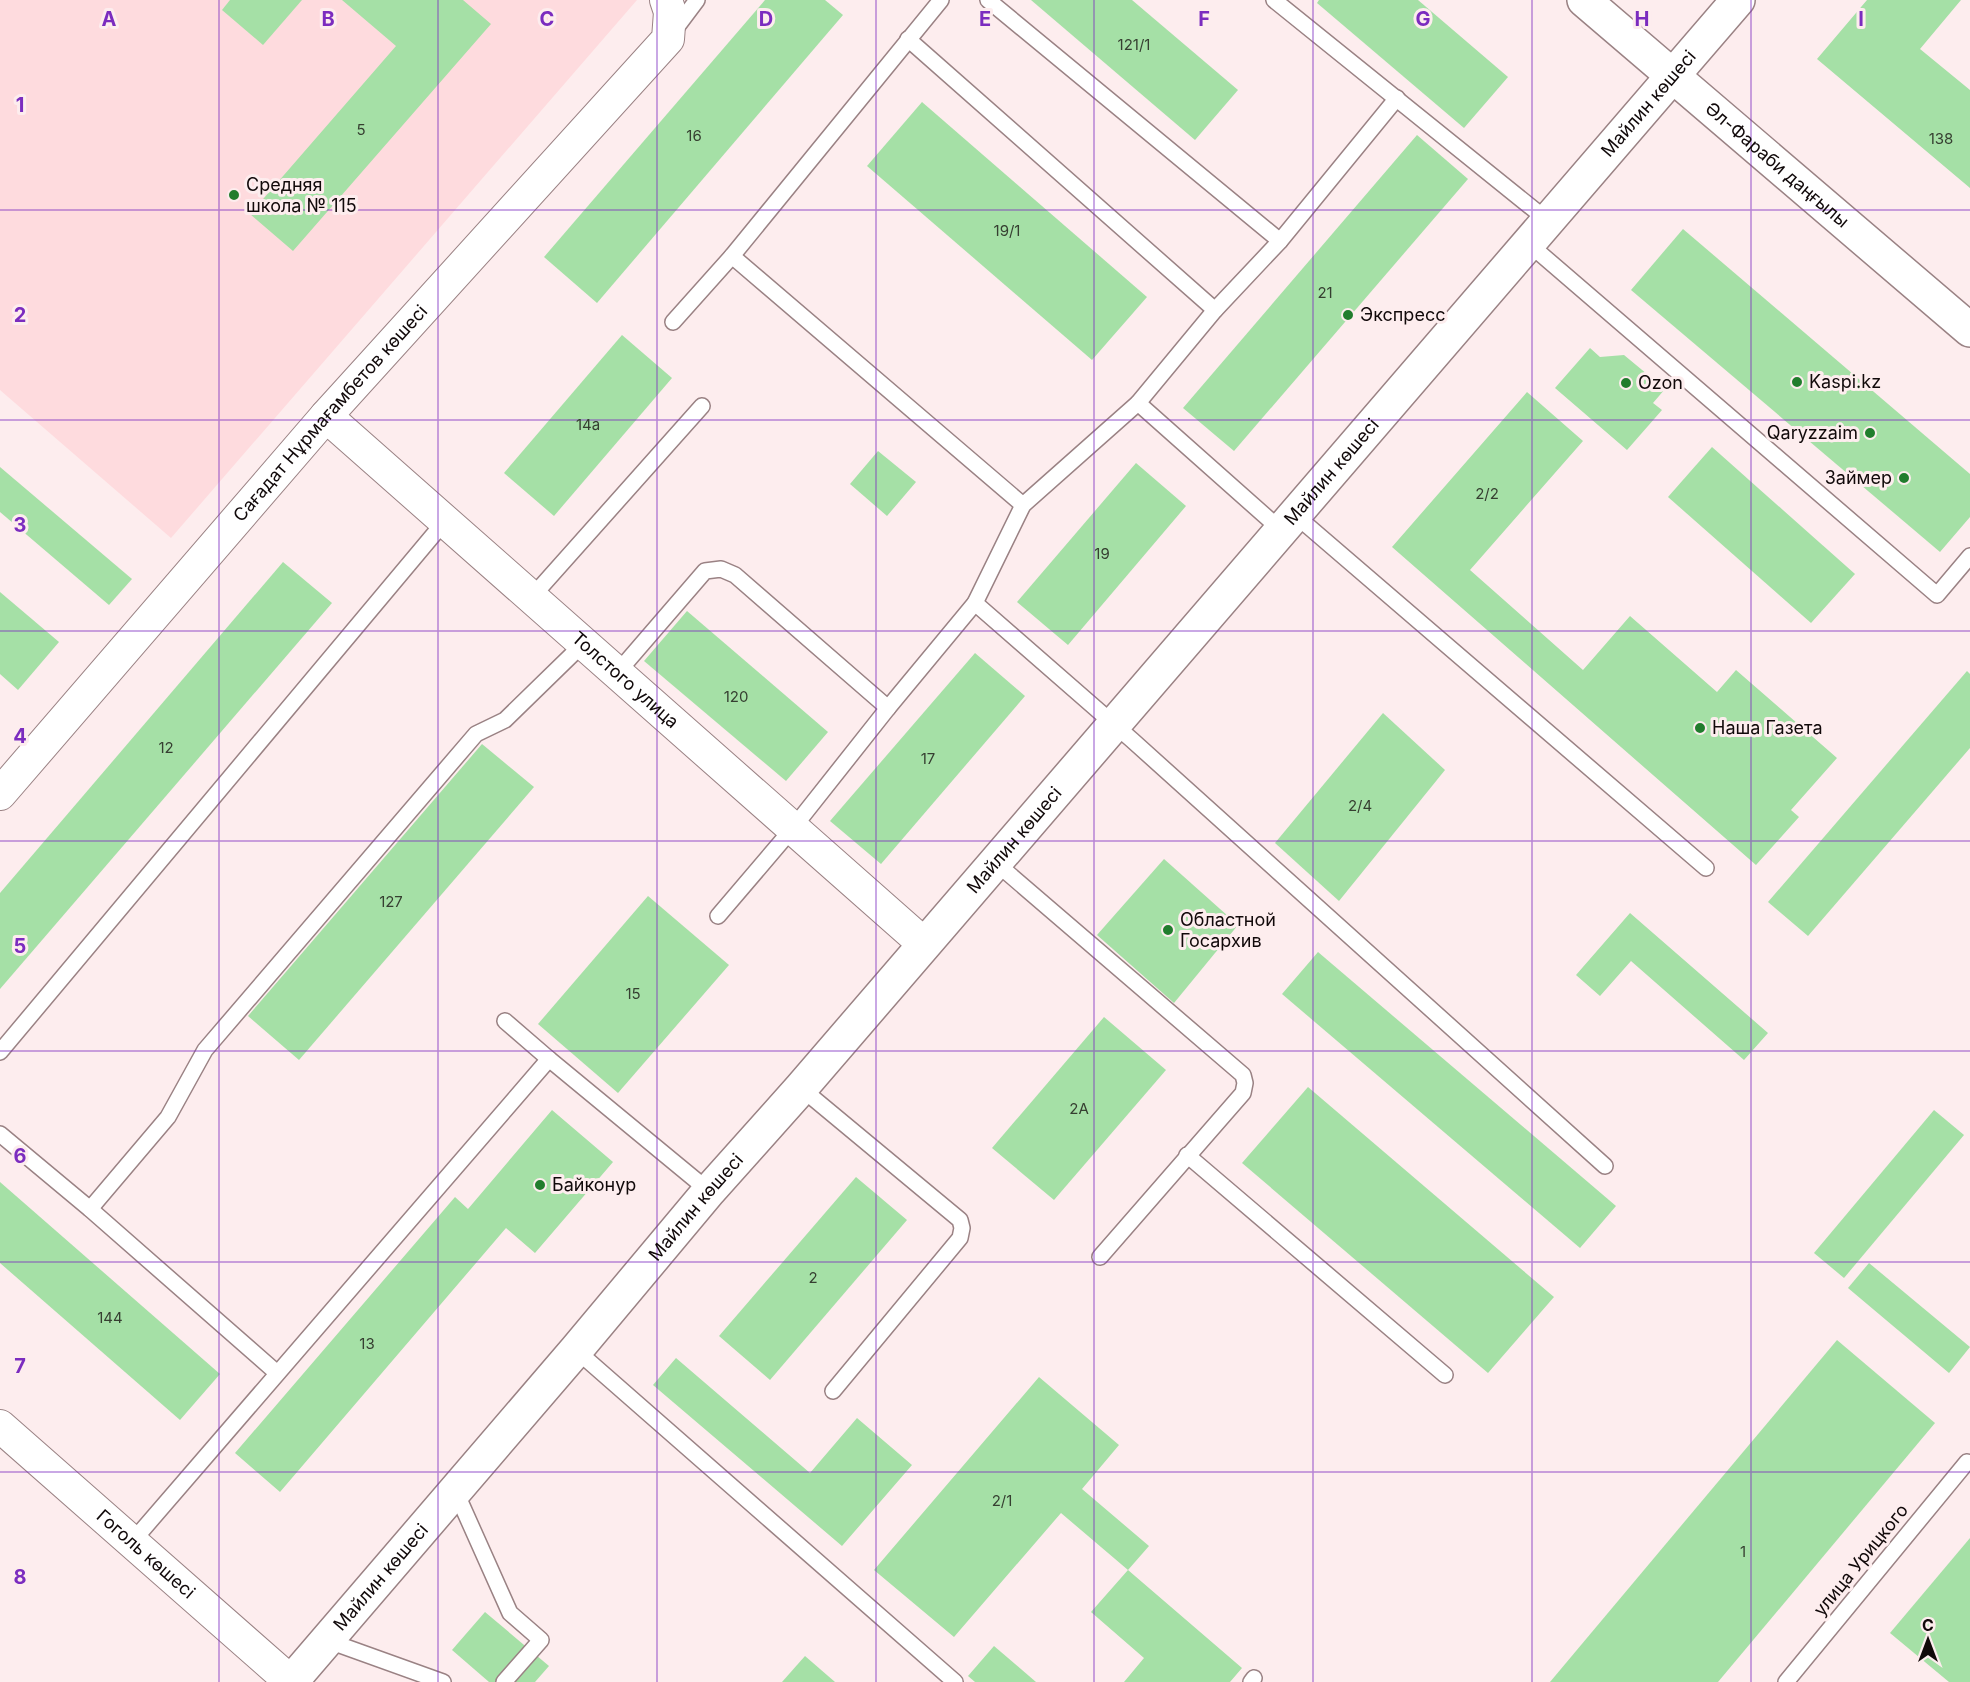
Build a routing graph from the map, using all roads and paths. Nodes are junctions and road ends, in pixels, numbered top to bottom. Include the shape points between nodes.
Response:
1 (666, 0) edge
2 (698, 0) edge
3 (941, 0) edge
4 (988, 0) edge
5 (1274, 0) edge
6 (1584, 0) edge
7 (1738, 0) edge
8 (668, 39) junction
9 (908, 39) junction
10 (1672, 74) junction
11 (1398, 98) junction
12 (1537, 231) junction
13 (1280, 241) junction
14 (732, 256) junction
15 (1215, 310) junction
16 (673, 322) dead end
17 (1970, 330) edge
18 (1138, 403) junction
19 (702, 406) dead end
20 (326, 416) junction
21 (1023, 506) junction
22 (445, 521) junction
23 (1288, 522) junction
24 (1970, 556) edge
25 (531, 598) junction
26 (975, 603) junction
27 (584, 643) junction
28 (617, 673) junction
29 (888, 708) junction
30 (1113, 725) junction
31 (0, 794) edge
32 (793, 828) junction
33 (995, 862) junction
34 (1706, 868) dead end
35 (718, 916) dead end
36 (924, 944) junction
37 (505, 1021) dead end
38 (0, 1052) edge
39 (549, 1059) junction
40 (801, 1088) junction
41 (0, 1134) edge
42 (1187, 1155) junction
43 (1605, 1166) dead end
44 (709, 1191) junction
45 (90, 1209) junction
46 (1100, 1257) dead end
47 (576, 1350) junction
48 (277, 1373) junction
49 (1445, 1375) dead end
50 (833, 1390) dead end
51 (0, 1426) edge
52 (1966, 1462) dead end
53 (455, 1491) junction
54 (132, 1542) junction
55 (326, 1640) junction
56 (291, 1682) edge
57 (443, 1682) edge
58 (504, 1682) edge
59 (956, 1682) edge
60 (1786, 1682) edge

1 - 8 street via 670,12
2 - 8 lane
3 - 9 lane
4 - 13 lane
5 - 11 lane
6 - 10 main road, Әл-Фараби даңғылы
7 - 10 main road, Майлин көшесі
8 - 20 street, Сағадат Нұрмағамбетов көшесі
9 - 14 lane
9 - 15 lane
10 - 12 main road, Майлин көшесі
10 - 17 main road, Әл-Фараби даңғылы
11 - 12 lane
11 - 13 lane
12 - 23 main road, Майлин көшесі
12 - 24 lane via 1937,595
13 - 15 lane
14 - 16 lane
14 - 21 lane
15 - 18 lane
18 - 21 lane
18 - 23 lane
19 - 25 lane
20 - 22 street, Толстого улица
20 - 31 street, Сағадат Нұрмағамбетов көшесі
21 - 26 lane
22 - 25 street, Толстого улица
22 - 38 lane
23 - 30 main road, Майлин көшесі
23 - 34 lane
25 - 27 street, Толстого улица
26 - 29 lane
26 - 30 lane
27 - 28 street, Толстого улица
27 - 45 lane via 505,720 476,734 205,1050 168,1117
28 - 29 lane via 705,572 721,568 735,575
28 - 32 street, Толстого улица
29 - 32 lane
30 - 33 main road, Майлин көшесі
30 - 43 lane
32 - 35 lane
32 - 36 street, Толстого улица
33 - 36 main road, Майлин көшесі
33 - 42 lane via 1243,1075 1243,1093
36 - 40 main road, Майлин көшесі
37 - 39 lane
39 - 44 lane
39 - 48 lane
40 - 44 main road, Майлин көшесі
40 - 50 lane via 960,1220 962,1228 960,1238
41 - 45 lane
42 - 46 lane
42 - 49 lane
44 - 47 main road, Майлин көшесі
45 - 48 lane
47 - 53 main road, Майлин көшесі
47 - 59 lane
48 - 54 lane
51 - 54 street, Гоголь көшесі
52 - 60 lane, улица Урицкого
53 - 55 main road, Майлин көшесі
53 - 58 lane via 510,1613 541,1640
54 - 56 street, Гоголь көшесі
55 - 56 main road, Майлин көшесі
55 - 57 lane

